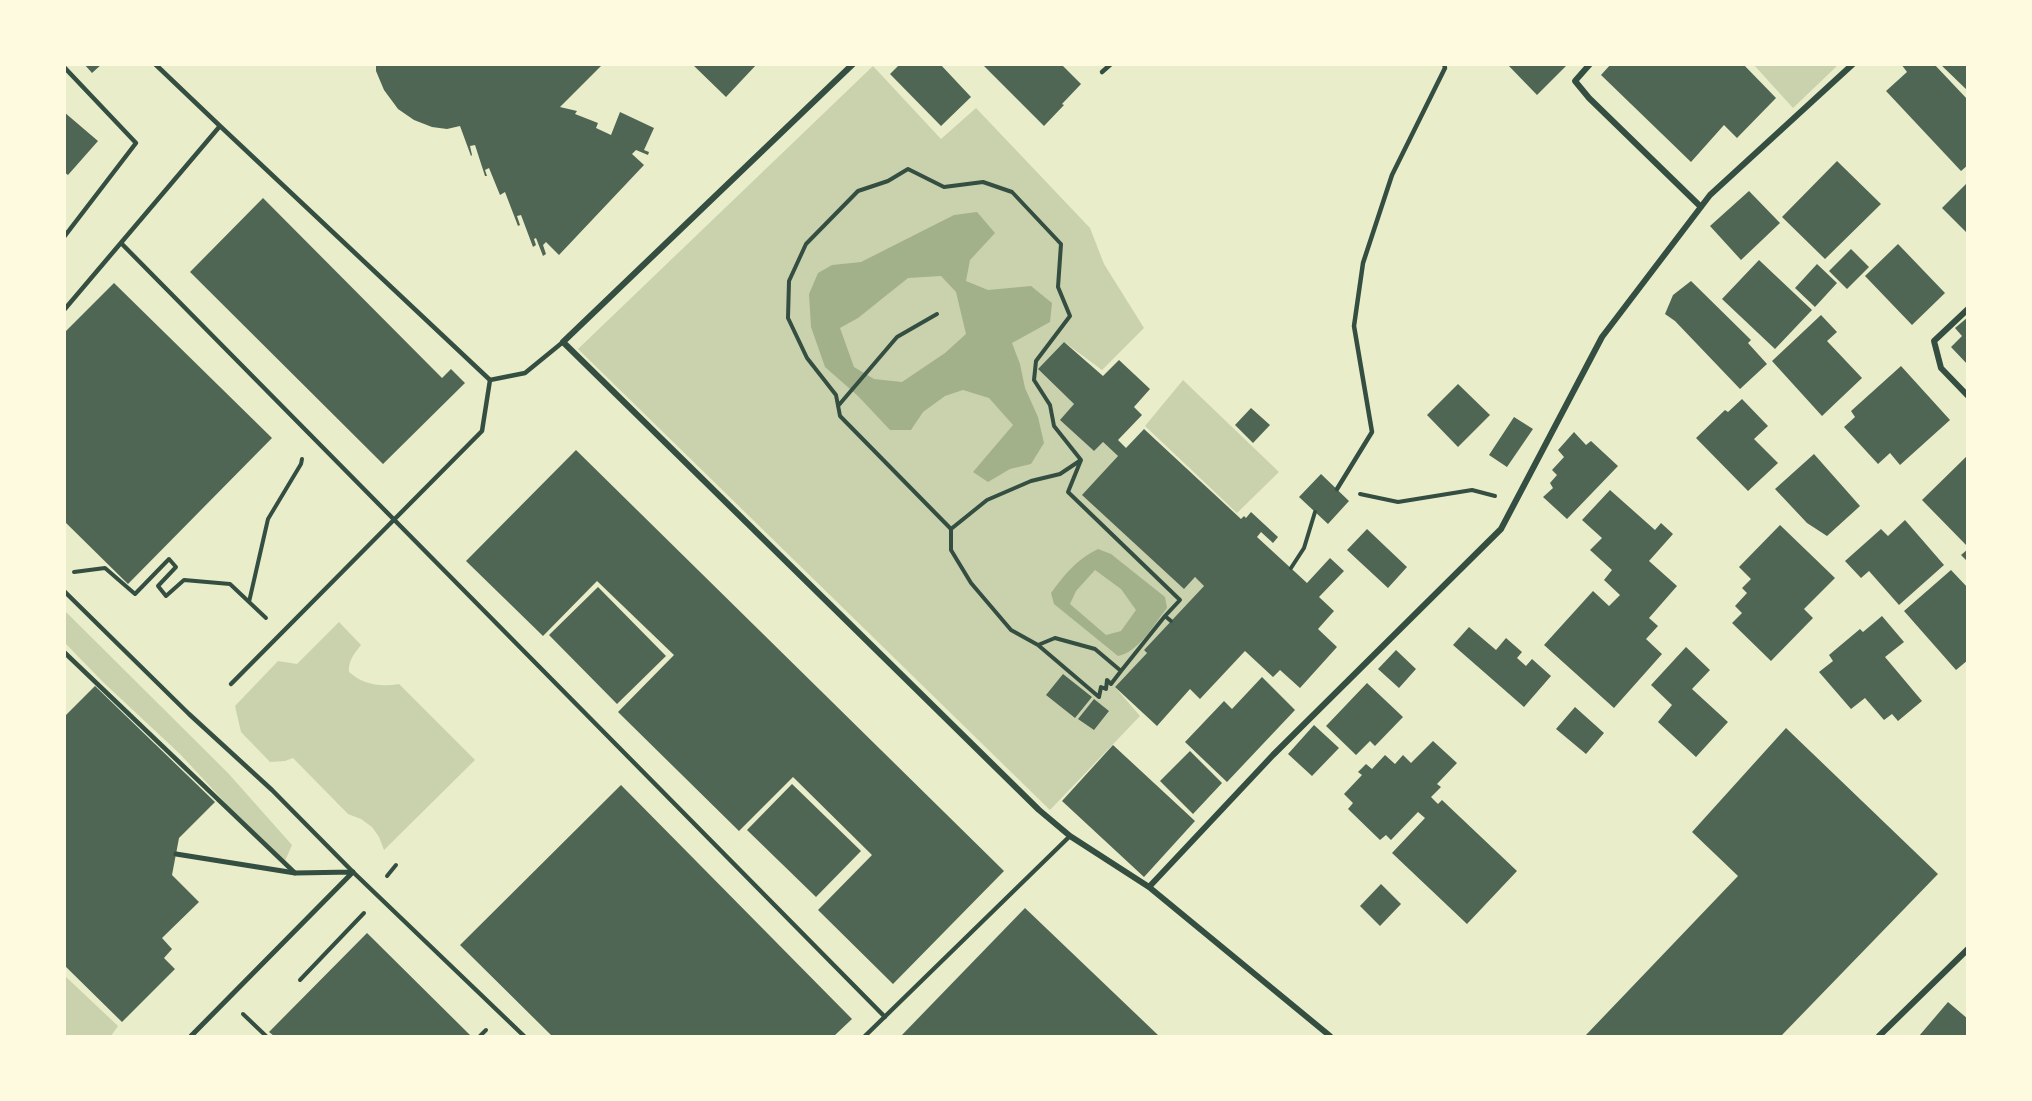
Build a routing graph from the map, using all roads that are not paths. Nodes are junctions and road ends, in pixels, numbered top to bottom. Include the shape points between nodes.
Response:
1 (155, 64) edge
2 (853, 64) edge
3 (1111, 64) edge
4 (1444, 64) edge
5 (1590, 64) edge
6 (1853, 64) edge
7 (64, 67) edge
8 (1102, 72) dead end
9 (220, 126) junction
10 (1701, 207) junction
11 (64, 237) edge
12 (121, 243) junction
13 (1968, 309) edge
14 (64, 310) edge
15 (563, 342) junction
16 (489, 380) junction
17 (1968, 396) edge
18 (1337, 489) road end
19 (394, 520) junction
20 (64, 591) edge
21 (64, 652) edge
22 (231, 684) dead end
23 (1070, 836) junction
24 (176, 854) dead end
25 (353, 872) junction
26 (295, 873) junction
27 (1149, 887) junction
28 (1968, 949) edge
29 (885, 1017) junction
30 (191, 1036) edge
31 (524, 1036) edge
32 (865, 1036) edge
33 (1330, 1036) edge
34 (1879, 1036) edge

1 - 9 lane
2 - 15 street
3 - 8 lane
4 - 18 lane via 1392,175 1362,263 1354,326 1372,432
5 - 10 street via 1575,81
6 - 10 street
7 - 11 lane via 136,143
9 - 12 lane
9 - 16 lane
10 - 27 street via 1602,337 1502,529 1272,755
12 - 14 lane
12 - 19 lane
13 - 17 street via 1934,341 1941,368
15 - 16 lane via 525,372
15 - 23 street via 1039,810
16 - 19 lane via 482,431
19 - 22 lane
19 - 29 lane
20 - 25 lane
21 - 26 lane
23 - 27 street
23 - 29 lane
24 - 26 street
25 - 26 street
25 - 30 street
25 - 31 lane
27 - 33 street
28 - 34 street
29 - 32 lane

